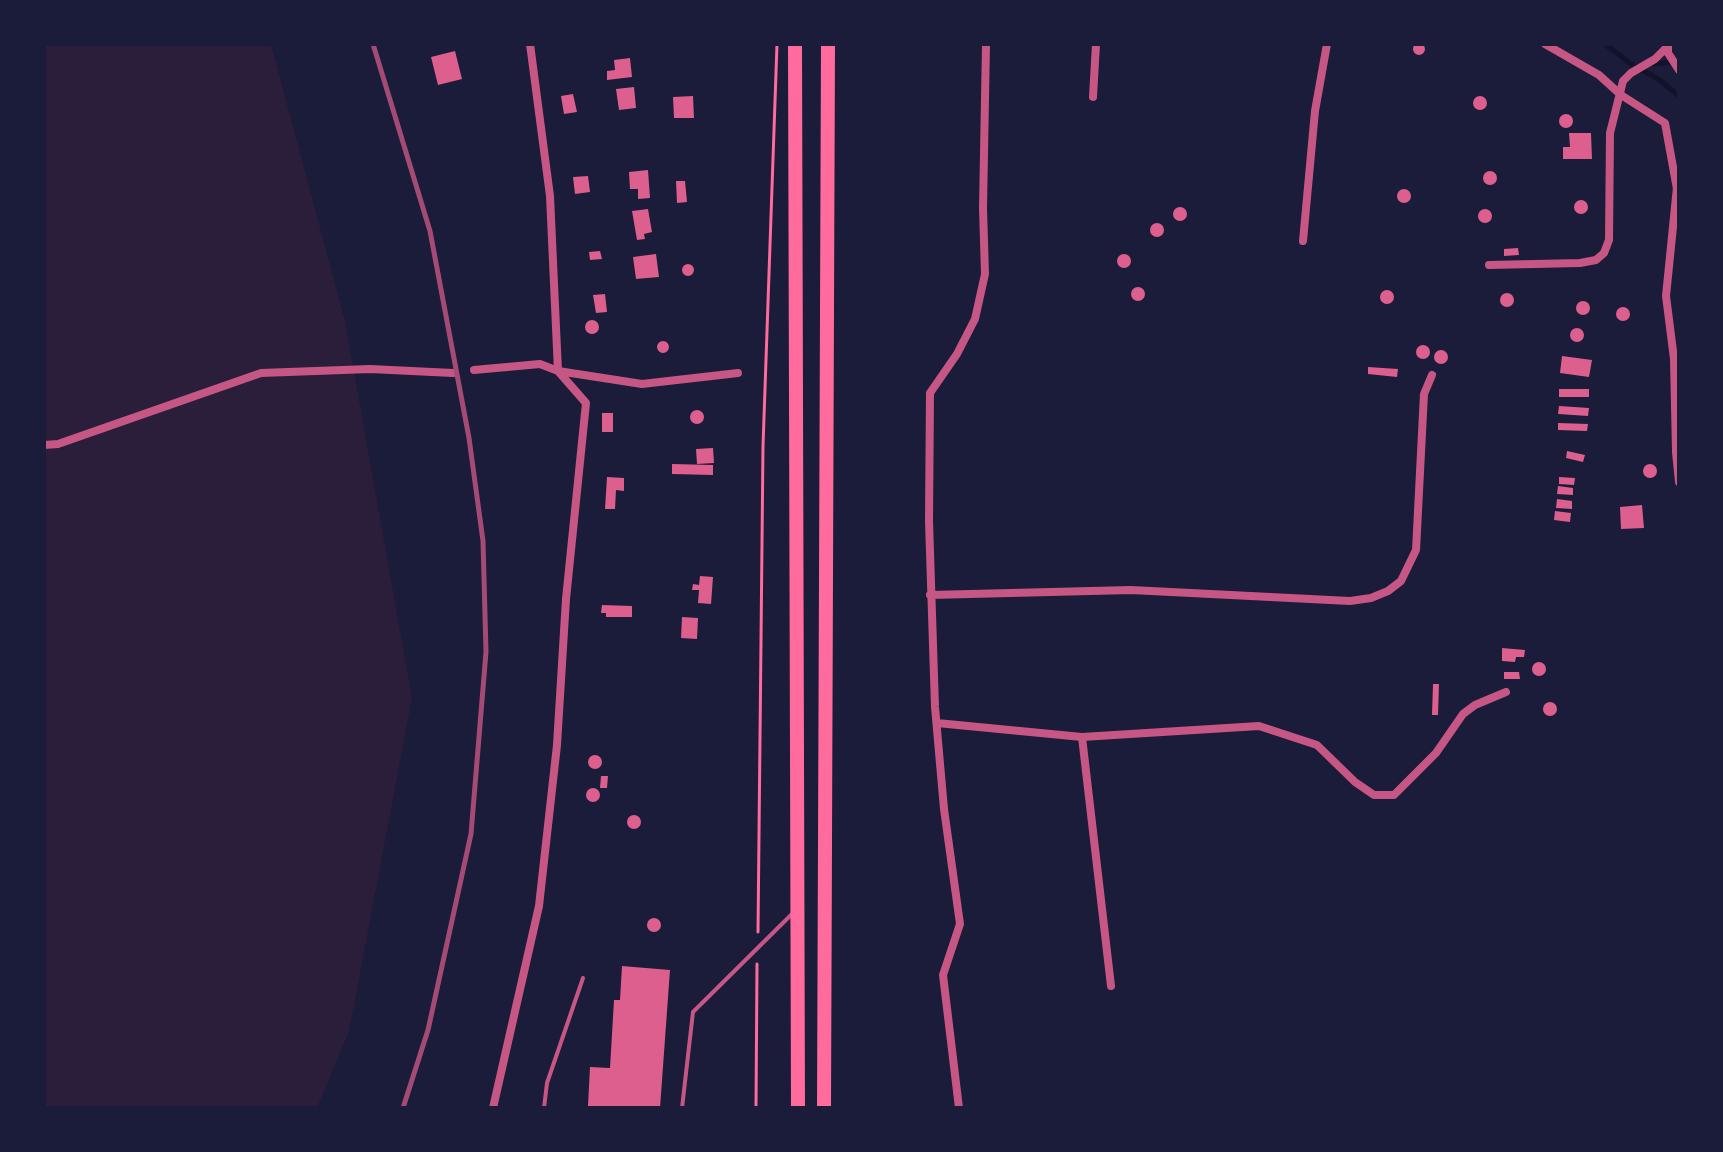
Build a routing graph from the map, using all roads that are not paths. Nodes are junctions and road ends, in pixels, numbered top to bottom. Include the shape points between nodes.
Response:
1 (530, 44) edge
2 (795, 44) edge
3 (828, 44) edge
4 (986, 44) edge
5 (1096, 44) edge
6 (1327, 44) edge
7 (1545, 44) edge
8 (1668, 45) edge
9 (1679, 70) edge
10 (1621, 95) junction
11 (1093, 97) dead end
12 (1678, 191) edge
13 (1303, 241) dead end
14 (1489, 265) dead end
15 (474, 370) dead end
16 (558, 371) junction
17 (453, 373) dead end
18 (738, 373) dead end
19 (1432, 375) dead end
20 (44, 445) edge
21 (1679, 482) edge
22 (930, 595) junction
23 (1506, 692) dead end
24 (937, 723) junction
25 (1082, 737) junction
26 (797, 909) junction
27 (583, 978) dead end
28 (1111, 986) dead end
29 (493, 1108) edge
30 (544, 1108) edge
31 (682, 1108) edge
32 (798, 1108) edge
33 (824, 1108) edge
34 (959, 1108) edge

1 - 16 street via 550,196
2 - 26 highway
3 - 33 highway
4 - 22 street via 985,274 975,319 930,393
5 - 11 street
6 - 13 street
7 - 10 street via 1599,75
8 - 9 street
8 - 10 street via 1623,81
10 - 12 street via 1665,123
10 - 14 street via 1610,133 1609,240 1604,253 1580,263
12 - 21 street via 1666,296
15 - 16 street via 540,364
16 - 18 street via 642,384
16 - 29 street via 586,403 557,745 539,906
17 - 20 street via 261,373
19 - 22 street via 1424,394 1416,550 1401,581 1379,595 1350,601 1131,590
22 - 24 street
23 - 25 street via 1463,714 1436,753 1394,795 1374,795 1317,745 1259,726
24 - 25 street
24 - 34 street via 960,924 943,975
25 - 28 street
26 - 31 lane via 693,1012
26 - 32 highway
27 - 30 lane via 547,1083

